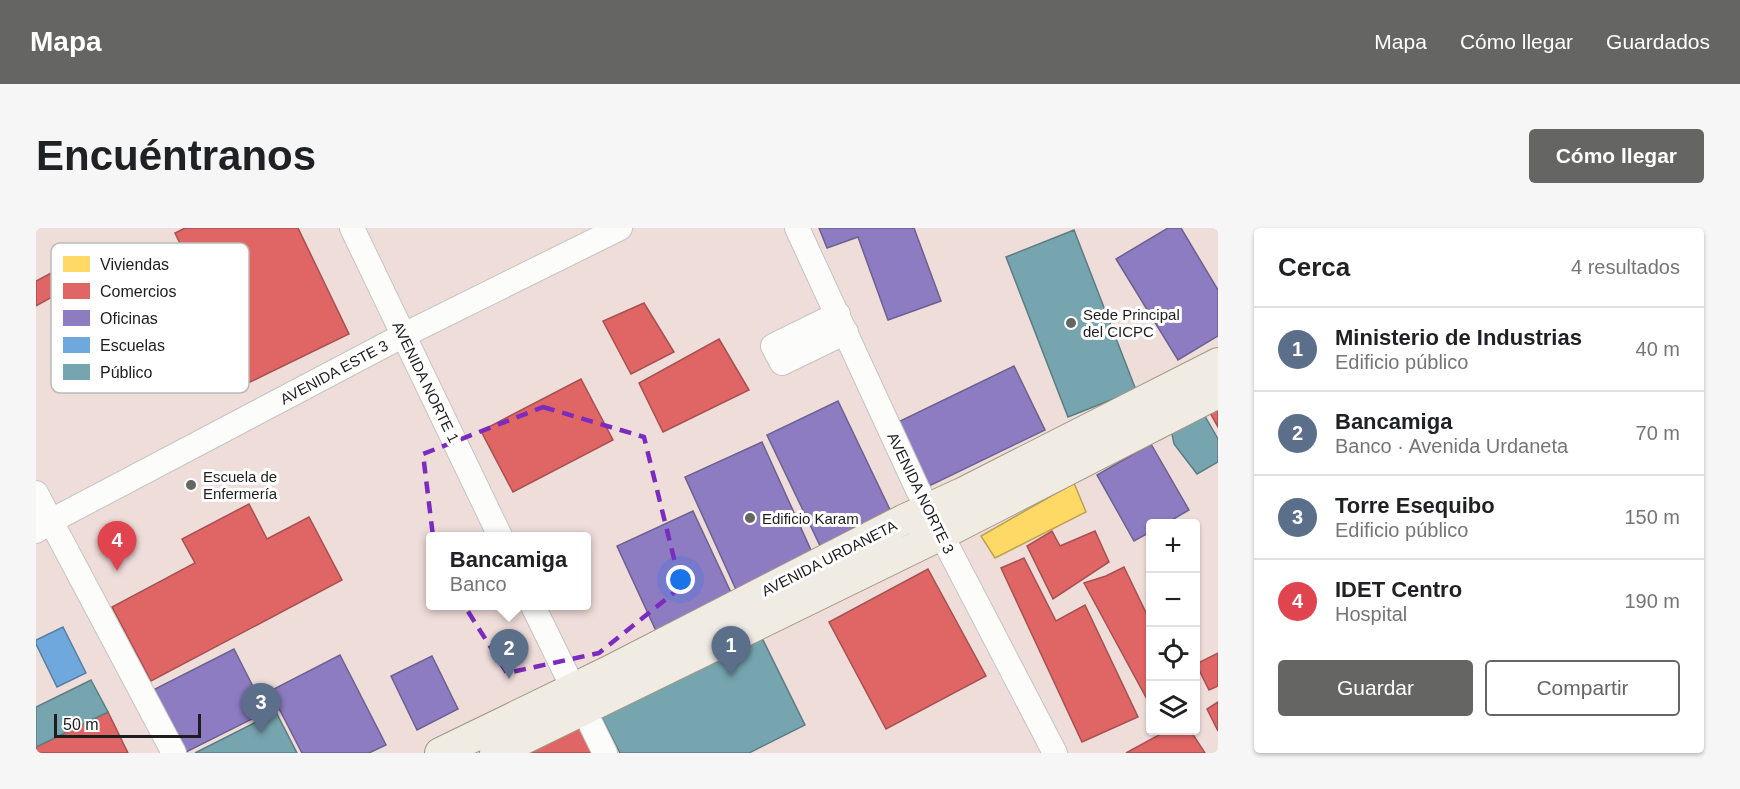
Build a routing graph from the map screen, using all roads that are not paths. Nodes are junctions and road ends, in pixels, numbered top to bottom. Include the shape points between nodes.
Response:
1 (352, 228) edge
2 (620, 228) edge
3 (797, 228) edge
4 (404, 335) junction
5 (1218, 363) edge
6 (1218, 393) edge
7 (36, 493) edge
8 (928, 508) junction
9 (43, 526) edge
10 (498, 532) edge
11 (941, 535) junction
12 (535, 610) edge
13 (578, 700) junction
14 (174, 753) edge
15 (440, 753) edge
16 (495, 753) edge
17 (605, 753) edge
18 (1054, 753) edge

1 - 4 street, AVENIDA NORTE 1
2 - 4 street, AVENIDA ESTE 3
3 - 8 street, AVENIDA NORTE 3 via 818,252 842,323
4 - 9 street, AVENIDA ESTE 3
4 - 10 street, AVENIDA NORTE 1
5 - 8 main road, AVENIDA URDANETA
6 - 11 main road, AVENIDA URDANETA
7 - 9 street
8 - 11 street, AVENIDA NORTE 3
8 - 13 main road, AVENIDA URDANETA
9 - 14 street
11 - 13 main road, AVENIDA URDANETA
11 - 18 street, AVENIDA NORTE 3
12 - 13 street
13 - 15 main road, AVENIDA URDANETA
13 - 16 main road, AVENIDA URDANETA
13 - 17 street

